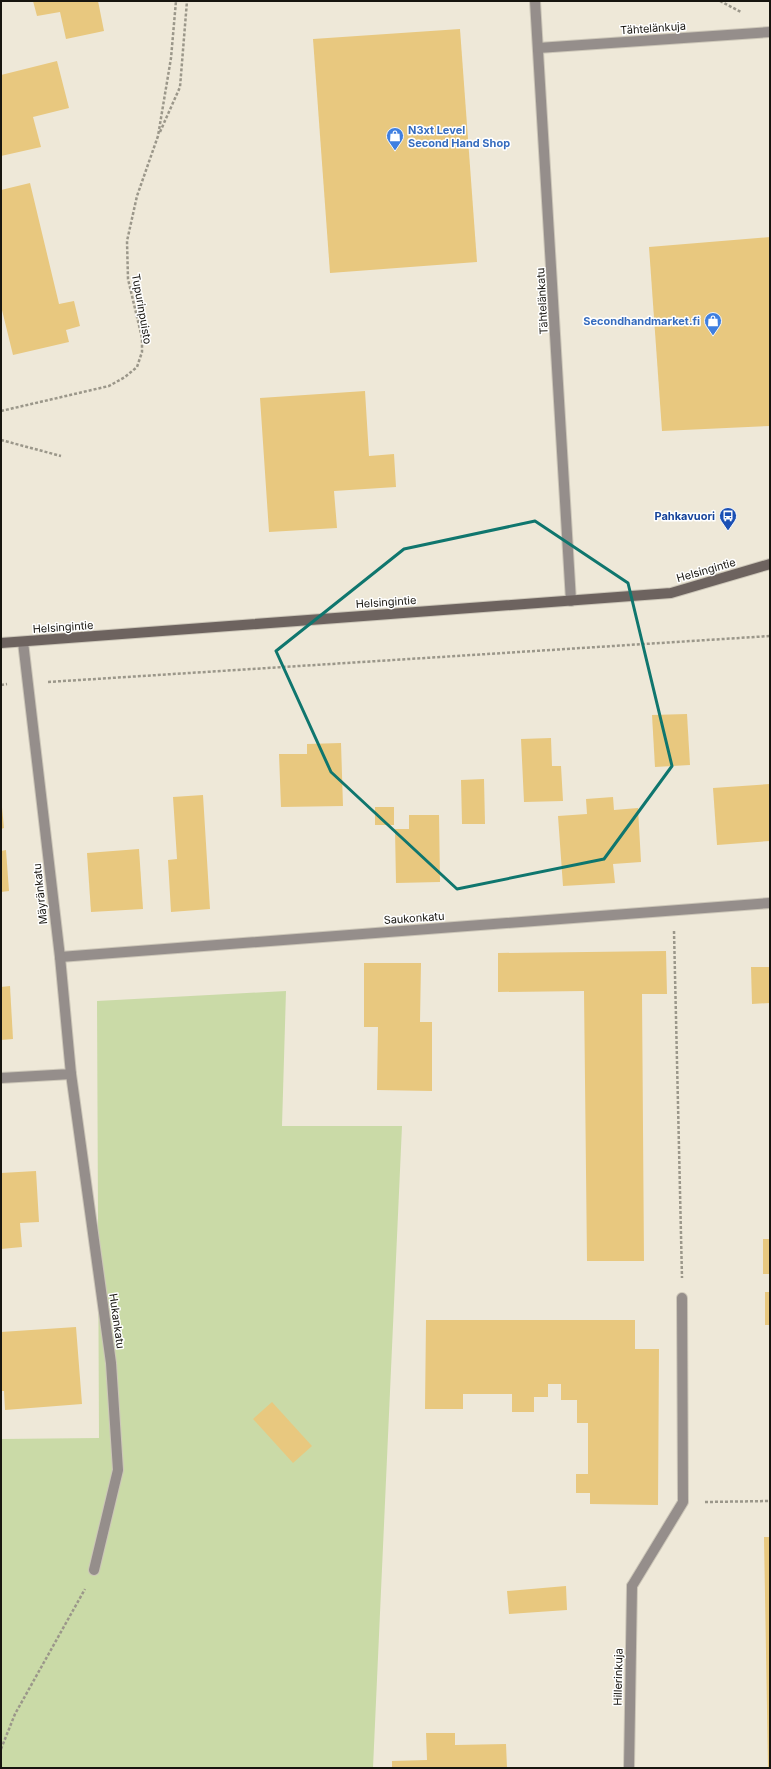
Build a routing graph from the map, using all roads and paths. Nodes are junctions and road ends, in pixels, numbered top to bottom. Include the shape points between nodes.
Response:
1 (176, 1) edge
2 (187, 1) edge
3 (535, 1) edge
4 (770, 32) edge
5 (538, 48) junction
6 (158, 136) junction
7 (1, 411) edge
8 (1, 440) edge
9 (61, 456) dead end
10 (770, 564) edge
11 (571, 601) junction
12 (770, 636) edge
13 (23, 642) junction
14 (1, 644) edge
15 (27, 683) junction
16 (1, 685) edge
17 (770, 903) edge
18 (674, 910) junction
19 (60, 957) junction
20 (71, 1074) junction
21 (1, 1078) edge
22 (682, 1298) joint
23 (770, 1501) edge
24 (683, 1502) junction
25 (94, 1570) joint
26 (1, 1749) edge
27 (629, 1768) edge

1 - 6 path, Tupurinpuisto via 171,58
2 - 6 path, Tupurinpuisto via 180,87
3 - 5 street, Tähtelänkatu
4 - 5 street, Tähtelänkuja
5 - 11 street, Tähtelänkatu
6 - 7 path, Tupurinpuisto via 137,196 127,241 128,279 142,338 142,352 137,367 109,386
8 - 9 path
10 - 11 main road, Helsingintie via 671,593
11 - 13 main road, Helsingintie
12 - 15 path
13 - 14 main road, Helsingintie
13 - 15 street, Mäyränkatu
15 - 16 path
15 - 19 street, Mäyränkatu
17 - 18 street, Saukonkatu
18 - 19 street, Saukonkatu
18 - 22 path
19 - 20 street, Mäyränkatu
20 - 21 street
20 - 25 street, Hukankatu via 110,1363 118,1470
22 - 24 street
23 - 24 path
24 - 27 street, Hillerinkuja via 632,1586
25 - 26 path via 15,1714

